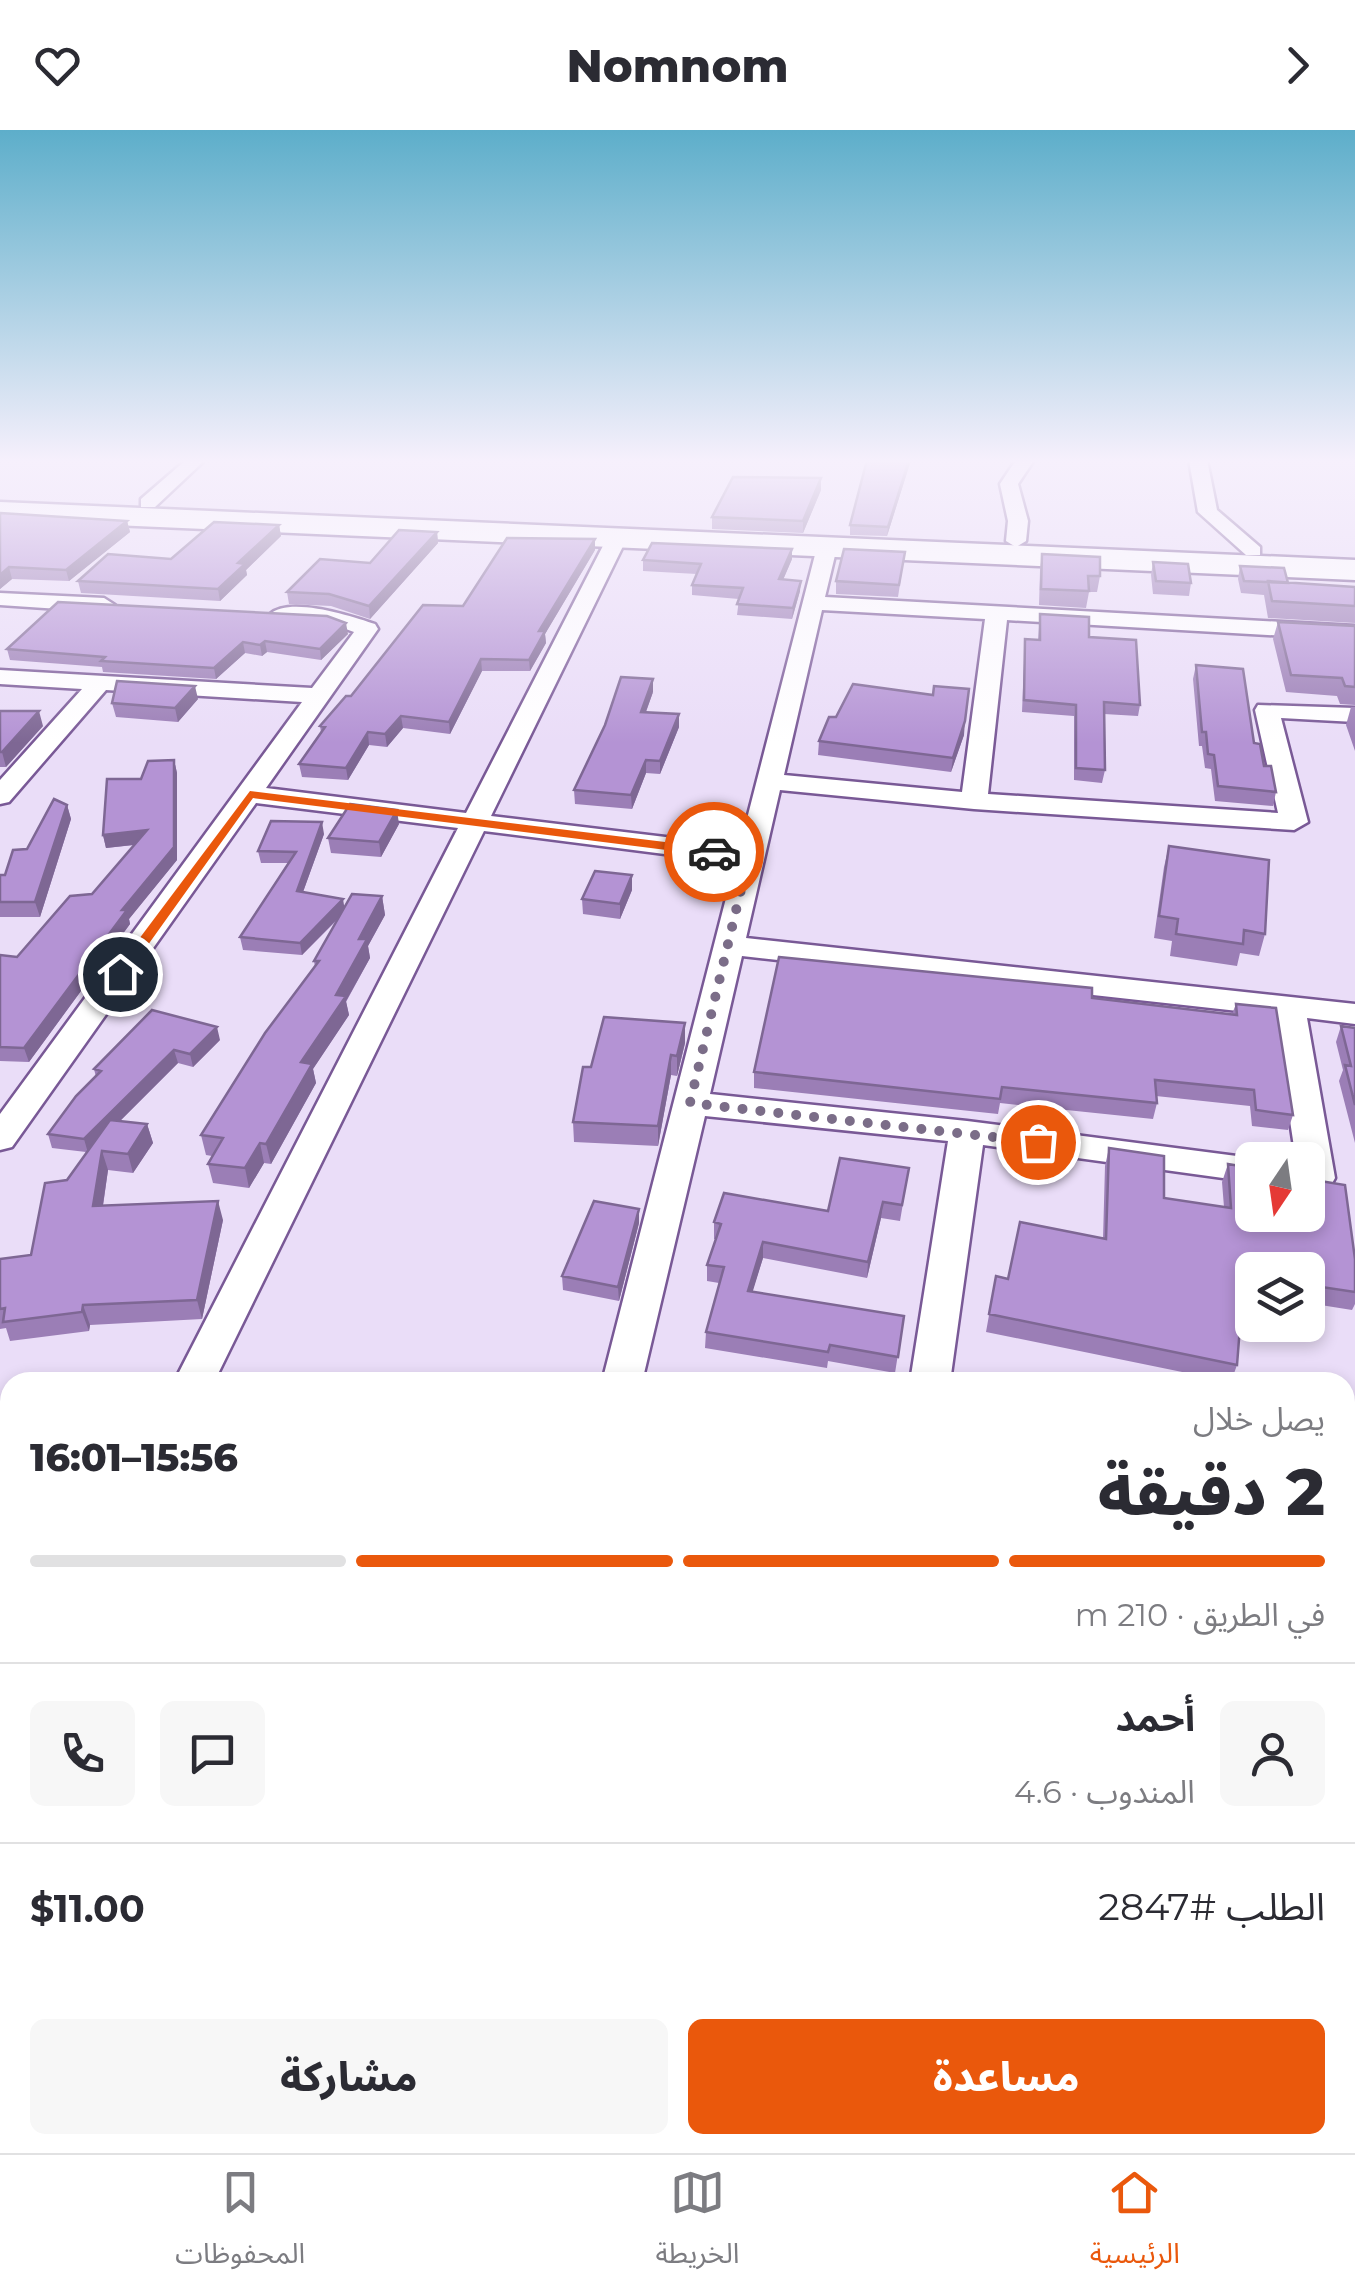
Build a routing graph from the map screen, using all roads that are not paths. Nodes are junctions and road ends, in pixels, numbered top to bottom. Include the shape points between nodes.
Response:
1 (609, 554) edge
2 (824, 554) edge
3 (996, 554) edge
4 (1323, 554) edge
5 (1355, 556) edge
6 (1355, 570) edge
7 (0, 599) edge
8 (810, 603) junction
9 (136, 606) edge
10 (253, 612) edge
11 (997, 614) junction
12 (1355, 633) edge
13 (0, 677) edge
14 (100, 683) junction
15 (322, 696) junction
16 (1355, 715) edge
17 (768, 781) junction
18 (250, 794) junction
19 (0, 796) edge
20 (974, 801) junction
21 (474, 824) junction
22 (749, 856) junction
23 (728, 944) junction
24 (1290, 1007) junction
25 (1355, 1014) edge
26 (16, 1093) edge
27 (690, 1103) junction
28 (967, 1132) junction
29 (0, 1138) edge
30 (1311, 1142) edge
31 (1235, 1168) edge
32 (199, 1372) edge
33 (624, 1372) edge
34 (931, 1372) edge

1 - 21 street
2 - 8 street
3 - 6 main road
4 - 5 main road
7 - 9 street
8 - 11 street
8 - 17 street
10 - 15 street via 331,617 366,629
11 - 12 street
11 - 20 street
13 - 14 street
14 - 15 street
14 - 19 street
15 - 18 street
16 - 20 street via 1267,710 1294,822
17 - 20 street
17 - 22 street
18 - 21 street
18 - 26 street
21 - 22 street
21 - 32 street
22 - 23 street
23 - 24 street
23 - 27 street
24 - 25 street
24 - 30 street
26 - 29 street
27 - 28 street
27 - 33 street
28 - 31 street
28 - 34 street

